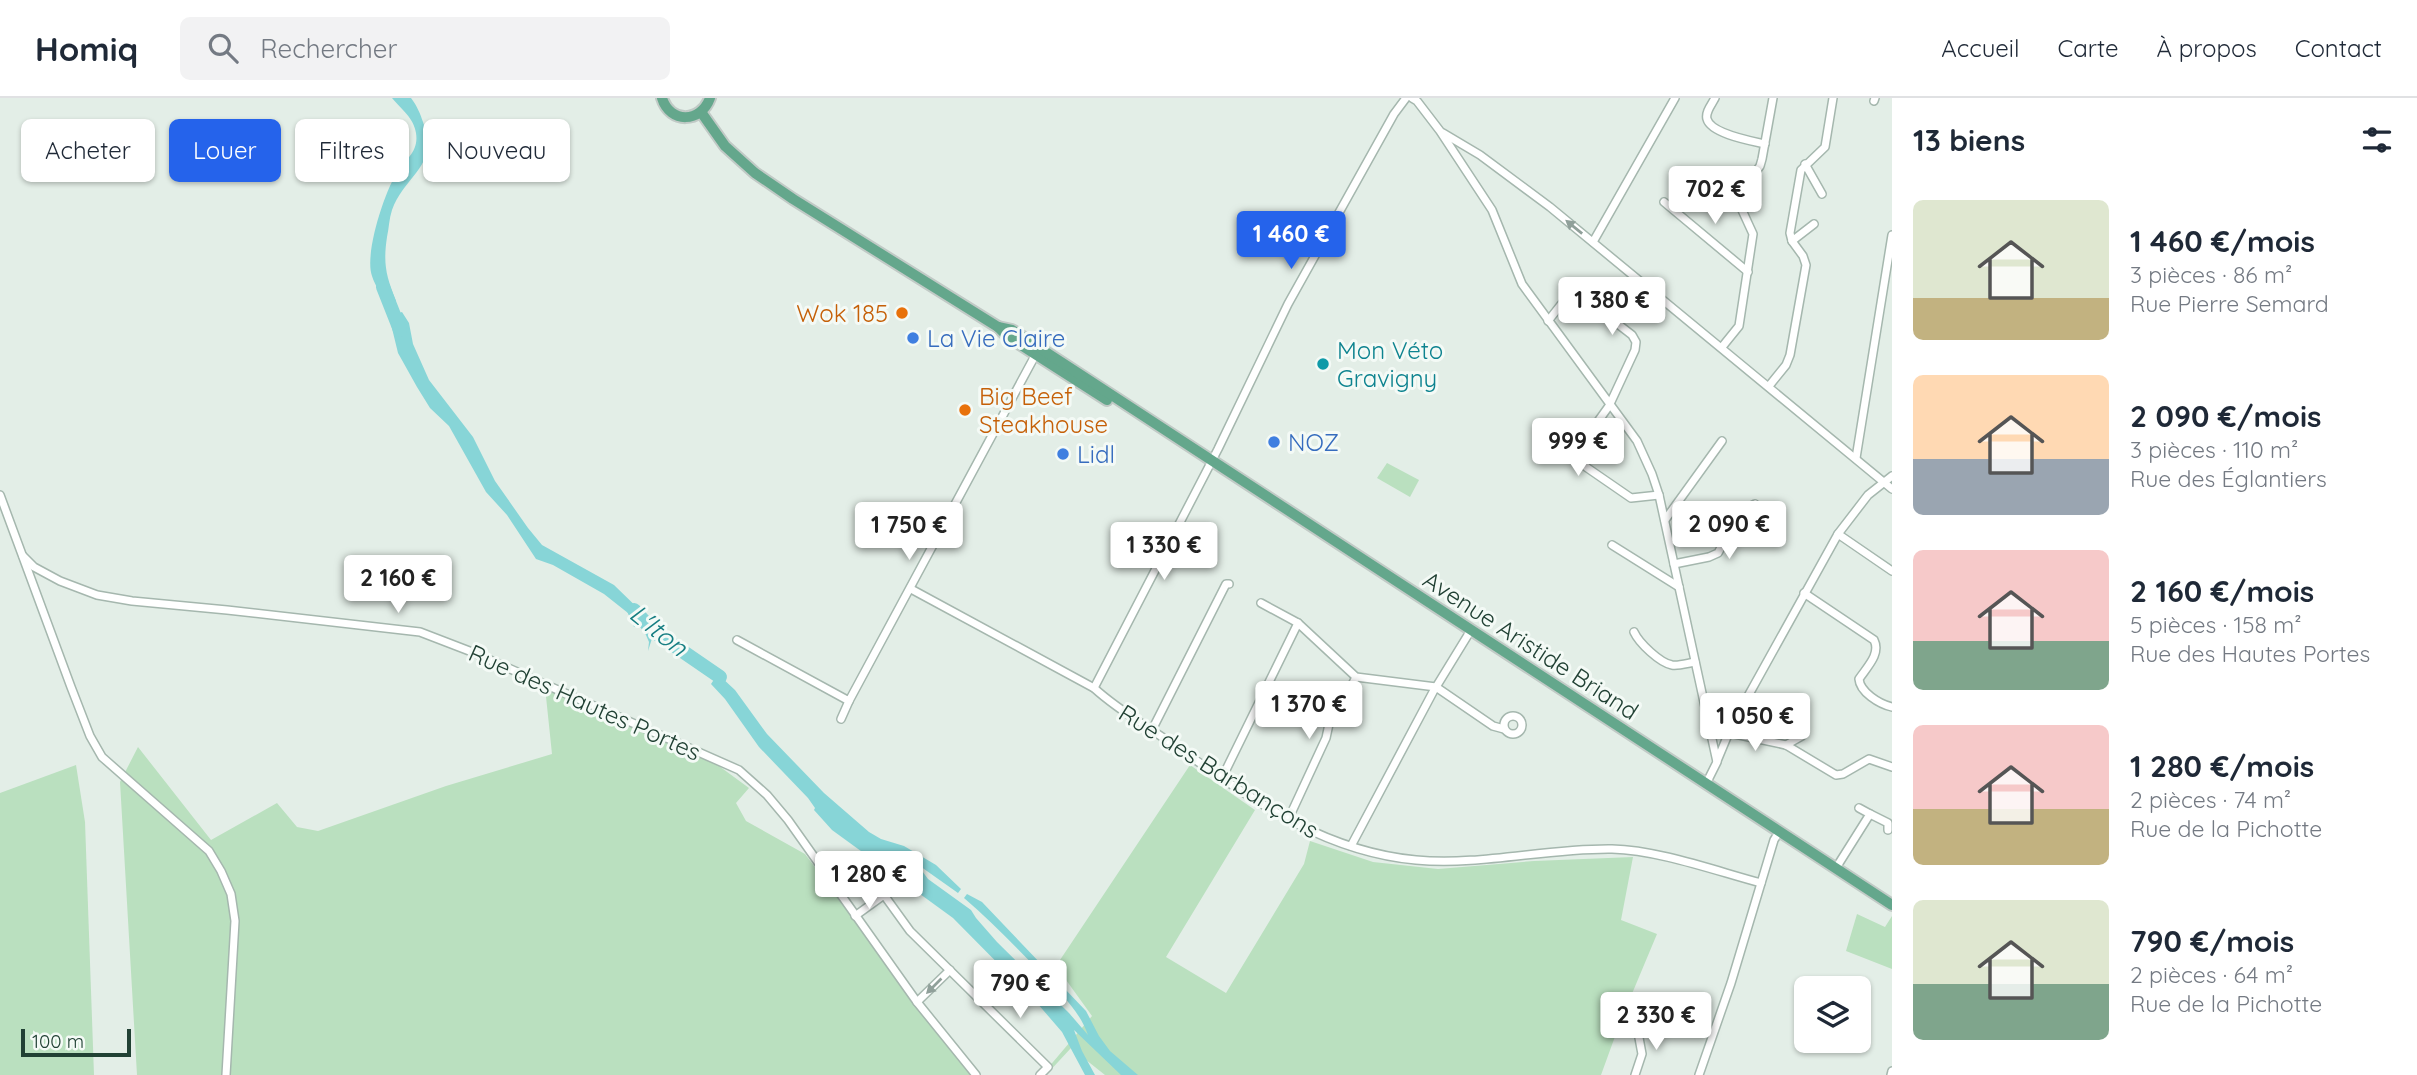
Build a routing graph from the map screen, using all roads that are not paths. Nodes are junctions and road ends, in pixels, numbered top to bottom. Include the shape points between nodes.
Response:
1 (662, 98) edge
2 (710, 98) edge
3 (1406, 98) edge
4 (1412, 98) edge
5 (1675, 98) edge
6 (1715, 98) edge
7 (1773, 98) edge
8 (1833, 98) edge
9 (701, 112) junction
10 (1440, 131) junction
11 (1765, 144) junction
12 (1805, 164) junction
13 (1822, 194) dead end
14 (1664, 202) dead end
15 (1814, 224) dead end
16 (1892, 235) edge
17 (1793, 240) junction
18 (1593, 242) junction
19 (1748, 272) junction
20 (1548, 321) junction
21 (1722, 347) junction
22 (1037, 352) junction
23 (1769, 386) junction
24 (1609, 406) junction
25 (1722, 441) dead end
26 (1856, 458) junction
27 (1210, 462) junction
28 (1892, 477) edge
29 (1884, 481) junction
30 (1892, 489) edge
31 (0, 495) edge
32 (1659, 495) junction
33 (1755, 504) dead end
34 (1665, 520) junction
35 (1838, 534) junction
36 (1612, 545) dead end
37 (23, 556) junction
38 (1674, 564) junction
39 (1892, 571) edge
40 (1229, 584) dead end
41 (1679, 587) junction
42 (911, 589) junction
43 (1804, 593) junction
44 (1261, 603) dead end
45 (1298, 624) junction
46 (1471, 630) junction
47 (1634, 632) dead end
48 (737, 640) dead end
49 (1695, 662) junction
50 (1356, 677) junction
51 (1436, 687) junction
52 (1094, 688) junction
53 (849, 701) junction
54 (1892, 707) edge
55 (841, 719) dead end
56 (1803, 722) dead end
57 (1504, 729) dead end
58 (1152, 730) junction
59 (1730, 733) junction
60 (1786, 745) junction
61 (1717, 762) junction
62 (1892, 766) edge
63 (1222, 778) junction
64 (1707, 782) junction
65 (1859, 807) dead end
66 (1870, 814) junction
67 (1288, 820) junction
68 (1888, 830) dead end
69 (1779, 832) junction
70 (1351, 846) junction
71 (1836, 868) junction
72 (1761, 883) junction
73 (1892, 905) edge
74 (855, 916) junction
75 (950, 970) junction
76 (917, 1002) junction
77 (1637, 1027) dead end
78 (226, 1075) edge
79 (976, 1075) edge
80 (1040, 1075) edge
81 (1635, 1075) edge
82 (1699, 1075) edge

1 - 9 main road via 667,109 680,117
2 - 9 main road
3 - 27 street via 1288,304
4 - 10 street
5 - 18 street
6 - 11 street via 1707,113 1709,124 1734,137
7 - 11 street
8 - 12 street via 1825,146
9 - 22 main road, Avenue Aristide Briand via 725,146 754,173
18 -> 10 street via 1480,155
10 - 20 street via 1492,210 1522,284
11 - 19 street via 1760,166 1747,184 1742,210 1753,234
12 - 13 street
12 - 17 street via 1790,233
14 - 19 street
15 - 17 street
16 - 26 street
17 - 23 street via 1805,265 1790,355
18 - 21 street
19 - 21 street via 1739,326
20 - 24 street
20 - 24 street via 1575,291 1632,335 1635,350
21 - 23 street
22 - 27 main road, Avenue Aristide Briand
22 - 42 street
23 - 26 street
24 - 32 street via 1637,441
24 - 32 street via 1580,448 1586,467 1631,498
25 - 34 street
26 - 29 street
27 - 46 main road, Avenue Aristide Briand
27 - 52 street
28 - 29 street
29 - 30 street
29 - 35 street
31 - 37 street
32 - 34 street
33 - 38 street via 1741,512 1718,553
34 - 38 street
35 - 39 street
35 - 43 street
36 - 41 street
37 - 74 street, Rue des Hautes Portes via 51,576 97,595 430,635 739,770 788,820
37 - 78 street via 80,711 102,757 209,851 231,894 235,922
38 - 41 street
40 - 58 street
41 - 49 street
42 - 52 street, Rue des Barbançons
42 - 53 street
43 - 54 street via 1874,640 1876,653 1859,684
43 - 59 street
44 - 45 street
45 - 50 street
45 - 63 street
46 - 51 street
46 - 64 main road, Avenue Aristide Briand
47 - 49 street via 1638,642 1665,663
48 - 53 street
49 - 61 street
50 - 51 street
50 - 67 street via 1329,724
51 - 57 street
51 - 70 street
52 - 58 street, Rue des Barbançons via 1115,708
53 - 55 street
56 - 60 street via 1802,736
58 - 63 street, Rue des Barbançons
59 - 60 street
59 - 61 street
60 - 62 street via 1836,775 1869,759
61 - 64 street
63 - 67 street, Rue des Barbançons
64 - 69 main road, Avenue Aristide Briand
65 - 66 street
66 - 68 street via 1888,823
66 - 71 street
67 - 70 street, Rue des Barbançons
69 - 71 main road, Avenue Aristide Briand
69 - 72 street
70 - 72 street, Rue des Barbançons via 1440,862 1614,849
71 - 73 main road, Avenue Aristide Briand
72 - 82 street
74 - 75 street via 884,895 910,931
74 - 76 street, Rue des Hautes Portes
75 -> 76 street
75 - 80 street via 1048,1067
76 - 79 street, Rue des Hautes Portes
77 - 81 street via 1642,1054

